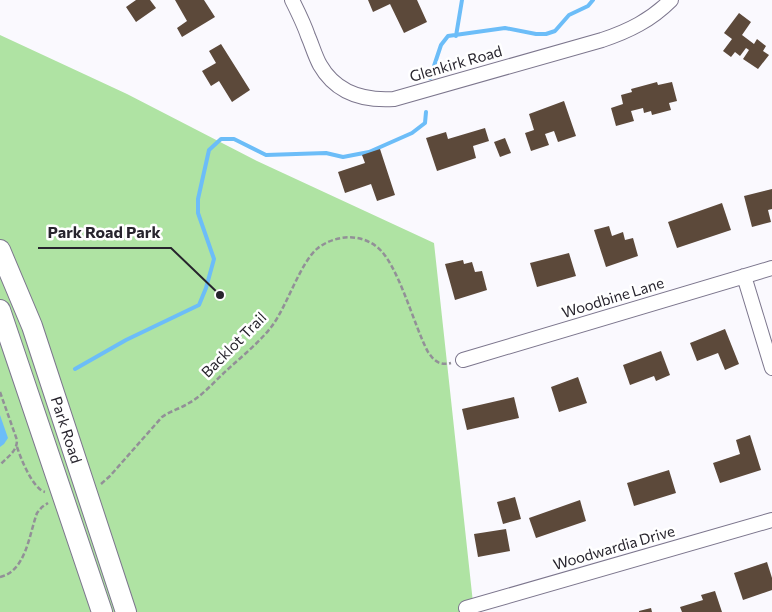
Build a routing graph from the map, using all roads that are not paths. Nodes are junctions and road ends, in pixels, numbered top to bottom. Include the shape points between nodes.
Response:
1 (292, 0) edge
2 (671, 0) edge
3 (0, 250) edge
4 (772, 268) edge
5 (744, 276) junction
6 (0, 310) edge
7 (463, 360) road end
8 (772, 368) edge
9 (772, 520) edge
10 (466, 608) dead end
11 (102, 612) edge
12 (126, 612) edge

1 - 2 street, Glenkirk Road via 319,64 328,77 346,92 380,100 602,40 646,22
3 - 12 main road, Park Road via 32,326
4 - 5 street, Woodbine Lane
5 - 7 street, Woodbine Lane
5 - 8 street
6 - 11 main road, Park Road
9 - 10 street, Woodwardia Drive

